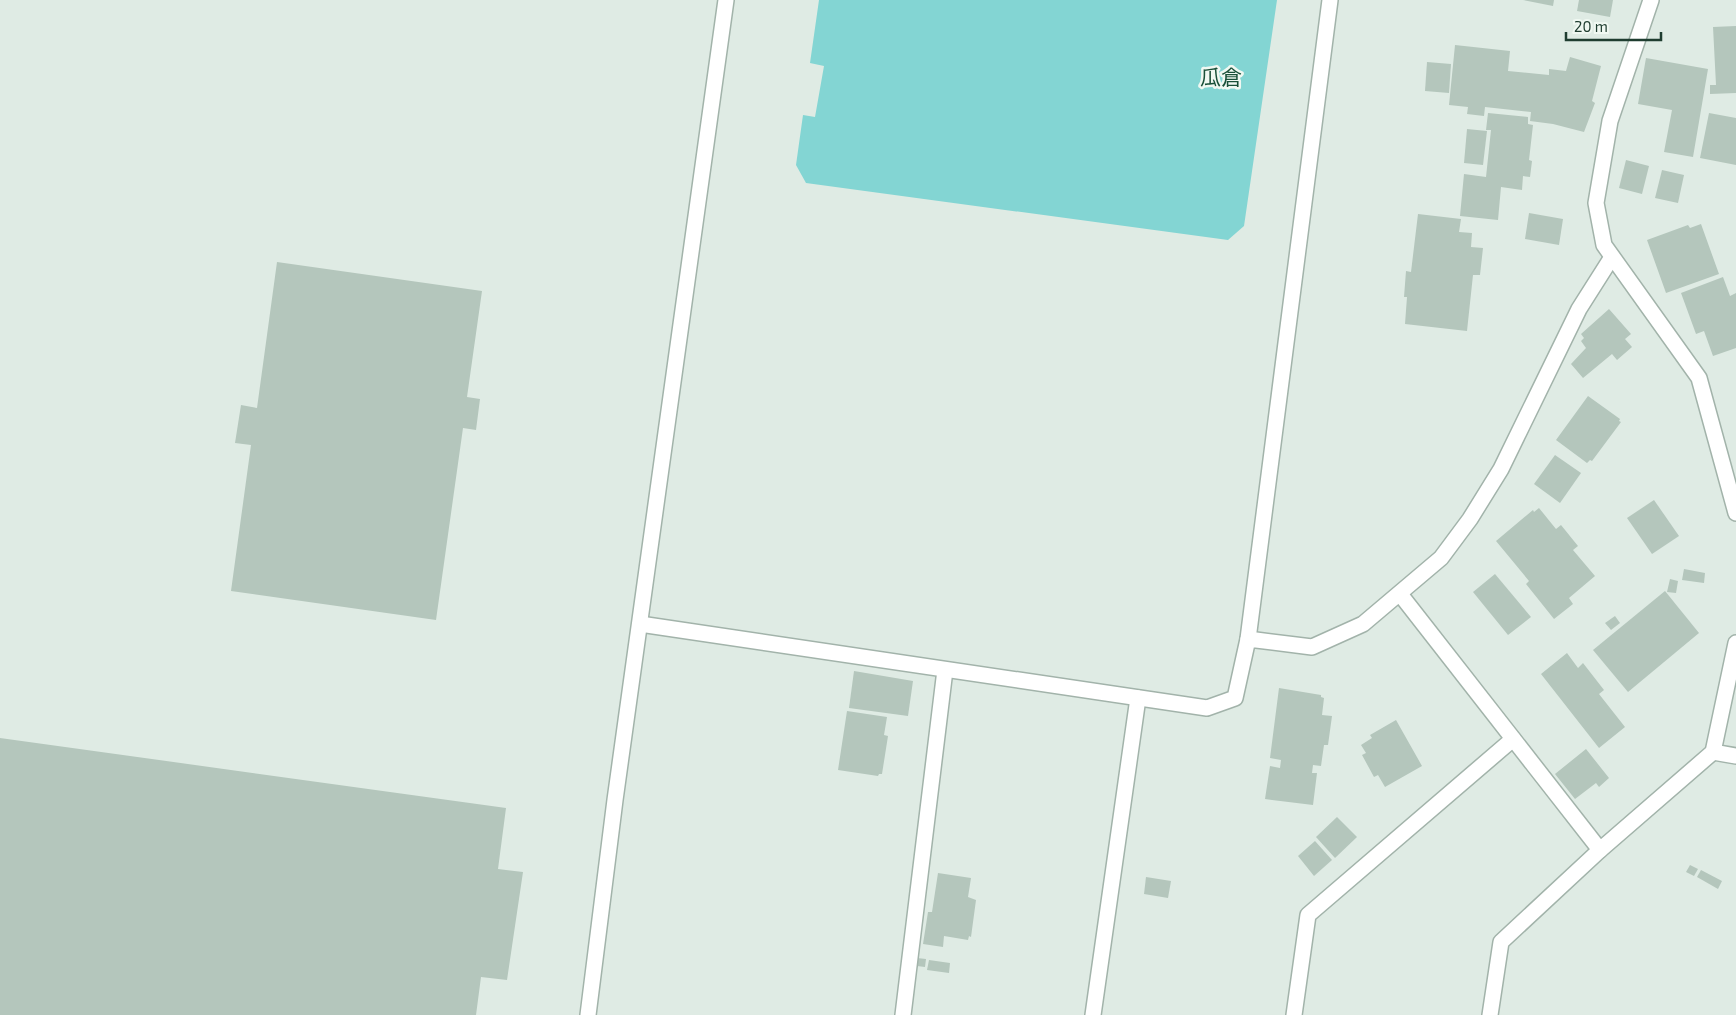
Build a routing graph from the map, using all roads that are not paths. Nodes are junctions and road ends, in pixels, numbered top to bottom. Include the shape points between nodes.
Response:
1 (726, 0) edge
2 (1330, 0) edge
3 (1652, 0) edge
4 (1612, 257) junction
5 (1736, 513) edge
6 (1400, 594) junction
7 (640, 624) junction
8 (1248, 639) junction
9 (1736, 643) edge
10 (945, 670) junction
11 (1138, 698) junction
12 (1513, 739) junction
13 (1713, 752) junction
14 (1736, 756) edge
15 (1600, 850) junction
16 (588, 1015) edge
17 (903, 1015) edge
18 (1093, 1015) edge
19 (1294, 1015) edge
20 (1490, 1015) edge

1 - 7 street
2 - 8 street
3 - 4 street via 1610,122 1596,203 1604,245
4 - 5 street via 1699,378
4 - 6 street via 1579,309 1500,469 1470,519 1441,558
6 - 8 street via 1363,624 1312,647
6 - 12 street
7 - 10 street
7 - 16 street via 614,800
8 - 11 street via 1235,698 1207,708
9 - 13 street
10 - 11 street
10 - 17 street
11 - 18 street
12 - 15 street
12 - 19 street via 1308,916
13 - 14 street
13 - 15 street
15 - 20 street via 1501,942

